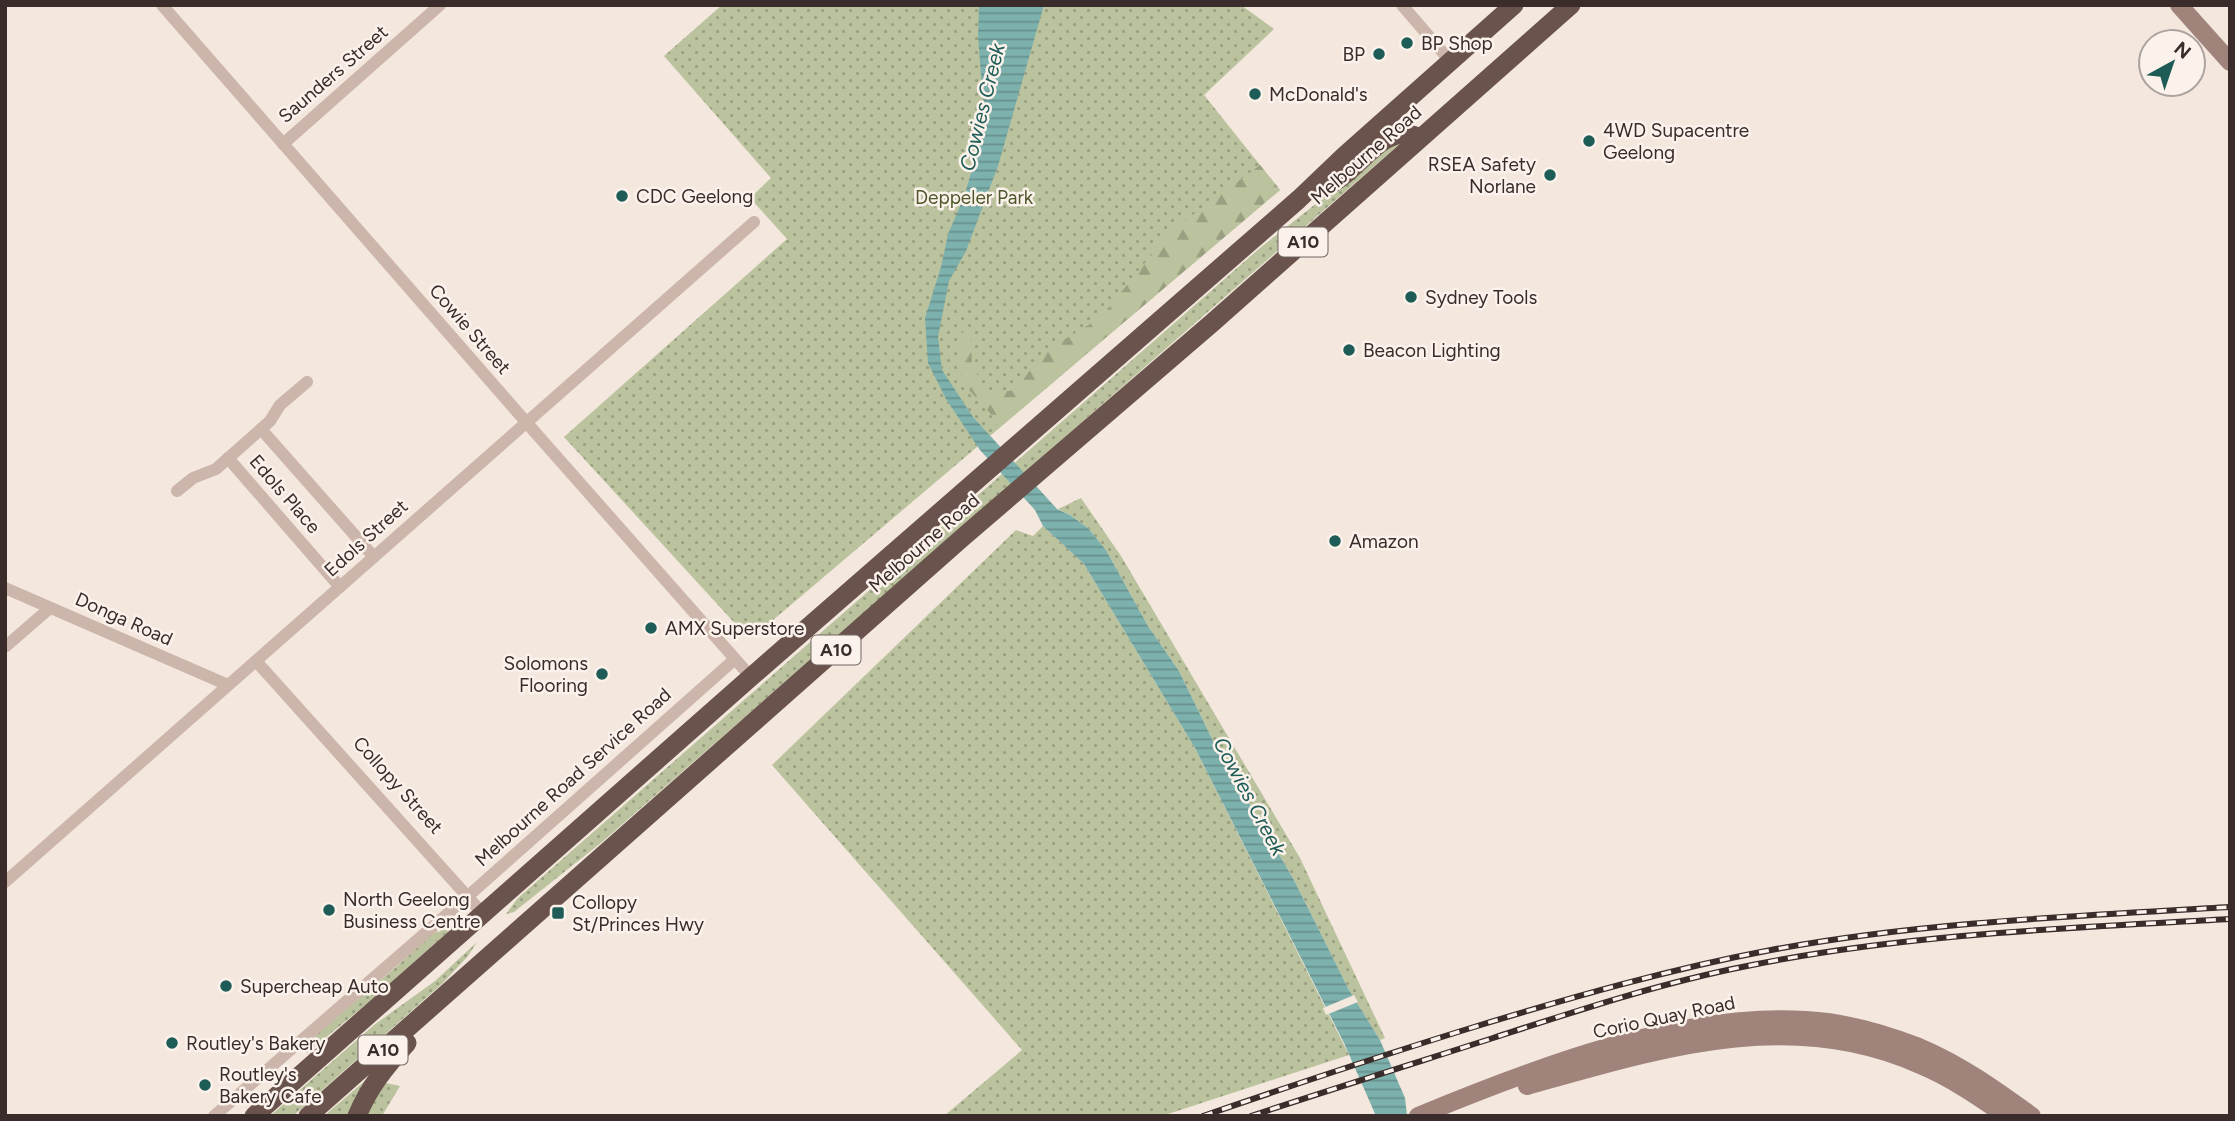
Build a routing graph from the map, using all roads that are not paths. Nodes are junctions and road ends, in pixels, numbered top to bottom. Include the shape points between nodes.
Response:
1 (162, 5) edge
2 (440, 5) edge
3 (1402, 5) edge
4 (1514, 5) edge
5 (1571, 5) edge
6 (2179, 5) edge
7 (1451, 62) junction
8 (2230, 62) edge
9 (1420, 138) junction
10 (283, 144) junction
11 (1299, 199) junction
12 (754, 222) dead end
13 (307, 382) dead end
14 (526, 422) junction
15 (261, 429) junction
16 (228, 458) junction
17 (177, 491) dead end
18 (374, 557) junction
19 (340, 587) junction
20 (5, 588) edge
21 (50, 608) junction
22 (5, 647) edge
23 (735, 659) junction
24 (256, 661) junction
25 (751, 677) junction
26 (228, 685) junction
27 (5, 882) edge
28 (467, 897) junction
29 (484, 915) junction
30 (506, 940) junction
31 (457, 983) junction
32 (1878, 1041) junction
33 (274, 1098) junction
34 (214, 1116) edge
35 (246, 1116) edge
36 (254, 1116) edge
37 (308, 1116) edge
38 (357, 1116) edge
39 (1420, 1116) edge
40 (2006, 1116) edge
41 (2032, 1116) edge

1 - 10 street, Cowie Street
2 - 10 street, Saunders Street
3 - 7 street
4 - 7 highway, Melbourne Road / A10
5 - 9 highway, Melbourne Road / A10
6 - 8 main road
7 - 11 highway, Melbourne Road / A10
9 - 11 highway via 1410,133 1392,136 1342,177
9 - 30 highway, Melbourne Road / A10
10 - 14 street, Cowie Street
11 - 25 highway, Melbourne Road / A10
12 - 14 street, Edols Street
13 - 15 street, Edols Place
14 - 18 street, Edols Street
14 - 23 street, Cowie Street
15 - 16 street, Edols Place
15 - 18 street, Edols Place
16 - 17 street, Edols Place
16 - 19 street, Edols Place
18 - 19 street, Edols Street
19 - 24 street, Edols Street
20 - 21 street, Donga Road
21 - 22 street
21 - 26 street, Donga Road
23 - 25 street, Cowie Street
23 - 28 street, Melbourne Road Service Road
24 - 26 street, Edols Street
24 - 28 street, Collopy Street
25 - 29 highway, Melbourne Road / A10
26 - 27 street, Edols Street
28 - 29 street, Collopy Street
28 - 34 street, Melbourne Road Service Road
29 - 30 highway, Collopy Street
29 - 33 highway, Melbourne Road / A10
30 - 31 highway, Melbourne Road / A10
31 - 37 highway, Melbourne Road / A10
31 - 38 highway via 382,1071
32 - 39 main road, Corio Quay Road via 1812,1020 1730,1023 1676,1031 1593,1052
32 - 40 main road, Corio Quay Road
32 - 41 main road, Corio Quay Road via 1921,1048 1952,1063
33 - 35 highway
33 - 36 highway, Melbourne Road / A10

